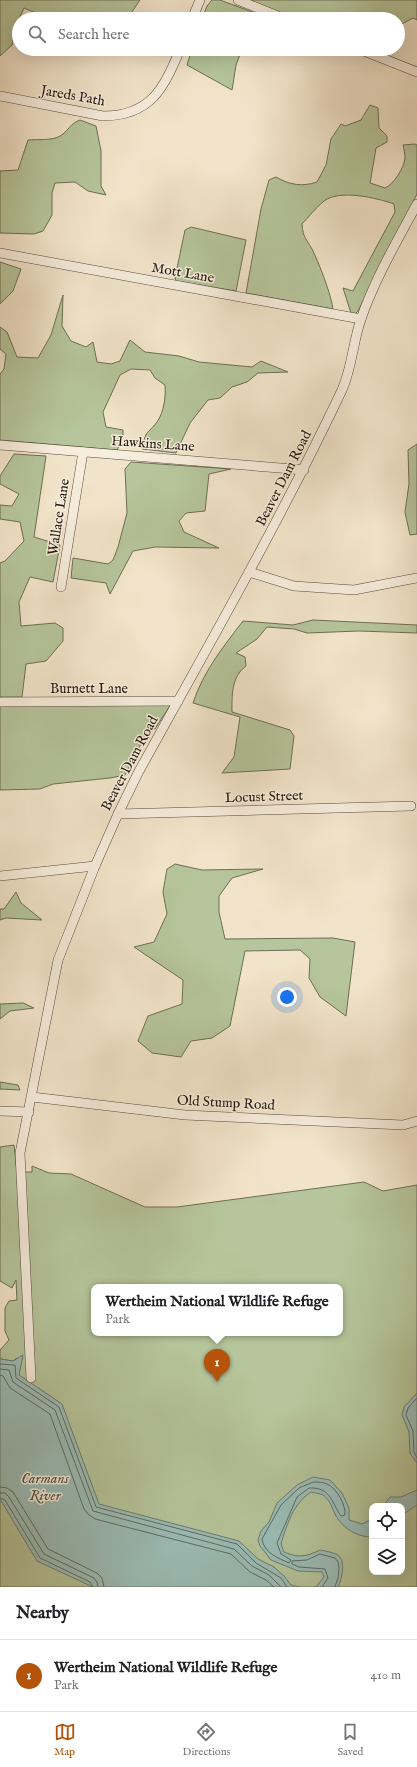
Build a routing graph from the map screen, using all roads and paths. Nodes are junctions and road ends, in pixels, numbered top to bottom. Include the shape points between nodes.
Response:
1 (200, 0) edge
2 (238, 0) edge
3 (195, 12) edge
4 (268, 12) edge
5 (177, 56) edge
6 (377, 56) edge
7 (417, 72) edge
8 (0, 96) edge
9 (417, 204) edge
10 (0, 253) edge
11 (361, 319) junction
12 (0, 445) edge
13 (83, 452) junction
14 (304, 470) junction
15 (249, 572) junction
16 (417, 578) edge
17 (61, 587) dead end
18 (178, 701) junction
19 (0, 702) edge
20 (411, 806) dead end
21 (118, 814) junction
22 (95, 866) junction
23 (0, 876) edge
24 (32, 1097) junction
25 (0, 1111) edge
26 (29, 1112) junction
27 (417, 1121) edge
28 (31, 1378) dead end

1 - 3 street
2 - 4 street
5 - 8 street, Jareds Path via 163,88 153,99 142,107 121,115 103,116
6 - 7 street
9 - 11 street, Beaver Dam Road via 387,258
10 - 11 street, Mott Lane
11 - 14 street, Beaver Dam Road via 344,386
12 - 13 street, Hawkins Lane
13 - 14 street, Hawkins Lane
13 - 17 street, Wallace Lane
14 - 15 street, Beaver Dam Road
15 - 16 street via 294,586 354,590
15 - 18 street, Beaver Dam Road
18 - 19 street, Burnett Lane
18 - 21 street, Beaver Dam Road
20 - 21 street, Locust Street
21 - 22 street, Beaver Dam Road
22 - 23 street
22 - 24 street, Beaver Dam Road via 58,960
24 - 26 street, Beaver Dam Road
24 - 27 street, Old Stump Road via 185,1115 403,1125
25 - 26 street
26 - 28 street, Beaver Dam Road via 20,1153

